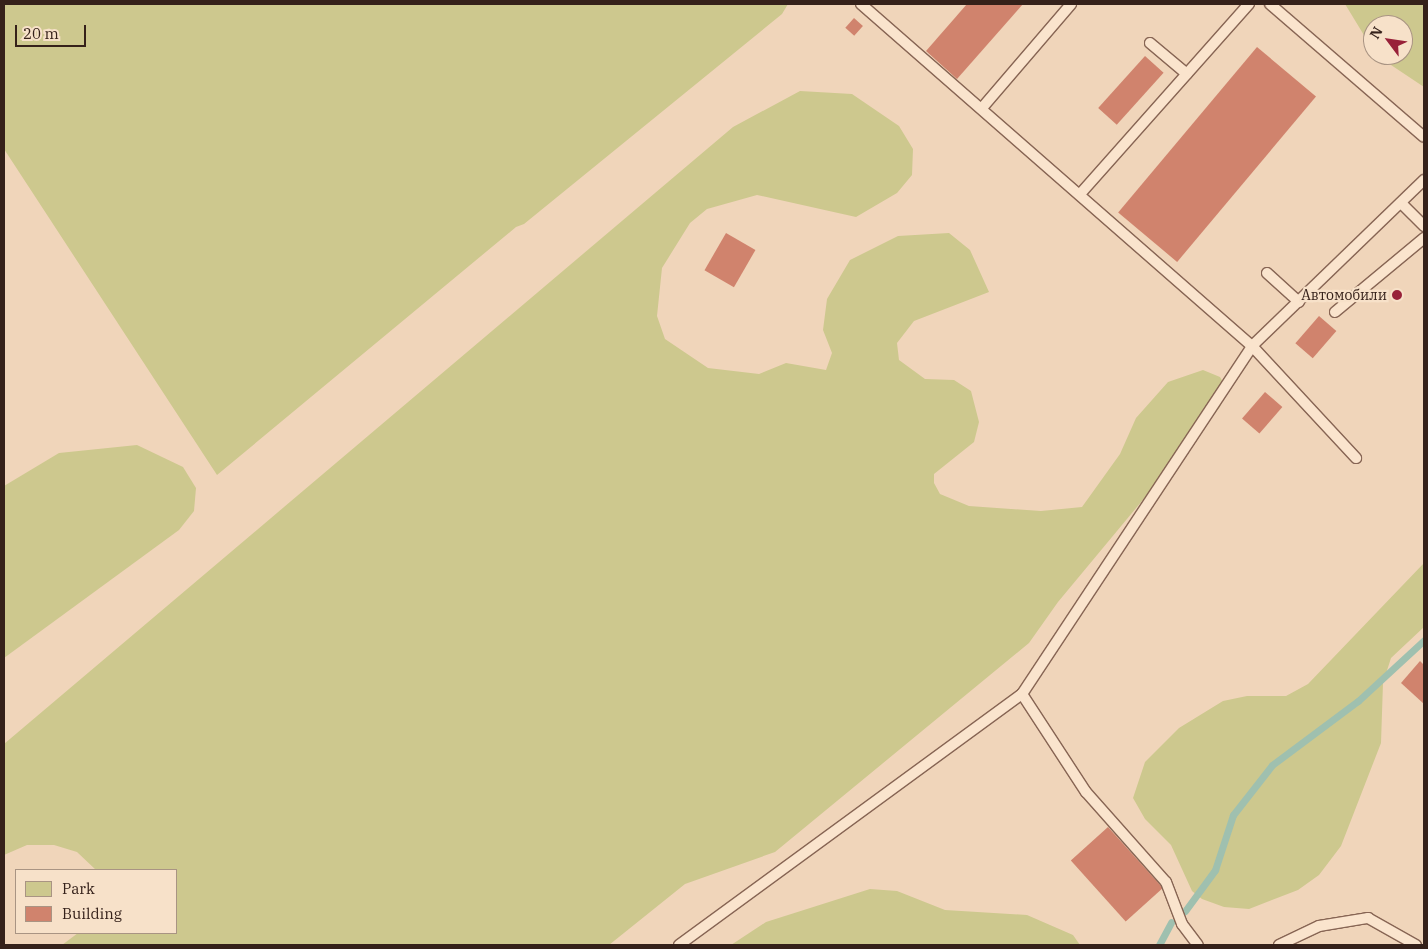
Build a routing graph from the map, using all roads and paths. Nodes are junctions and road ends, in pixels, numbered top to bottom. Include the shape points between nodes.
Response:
1 (861, 4) edge
2 (1071, 4) edge
3 (1249, 4) edge
4 (1270, 4) edge
5 (1150, 43) dead end
6 (1187, 74) junction
7 (982, 108) junction
8 (1424, 137) edge
9 (1424, 180) edge
10 (1081, 194) junction
11 (1401, 203) junction
12 (1424, 226) edge
13 (1424, 238) edge
14 (1267, 273) dead end
15 (1299, 302) junction
16 (1335, 312) dead end
17 (1252, 346) junction
18 (1356, 458) dead end
19 (1022, 694) junction
20 (679, 945) edge
21 (1198, 945) edge
22 (1279, 945) edge
23 (1416, 945) edge

1 - 7 lane
2 - 7 lane
3 - 6 lane
4 - 8 lane
5 - 6 lane
6 - 10 lane
7 - 10 lane
9 - 11 lane
10 - 17 lane
11 - 12 lane
11 - 15 lane
13 - 16 lane
14 - 15 lane
15 - 17 lane
17 - 18 lane
17 - 19 lane
19 - 20 lane
19 - 21 lane via 1086,792 1166,882 1182,924
22 - 23 lane via 1326,924 1368,918

